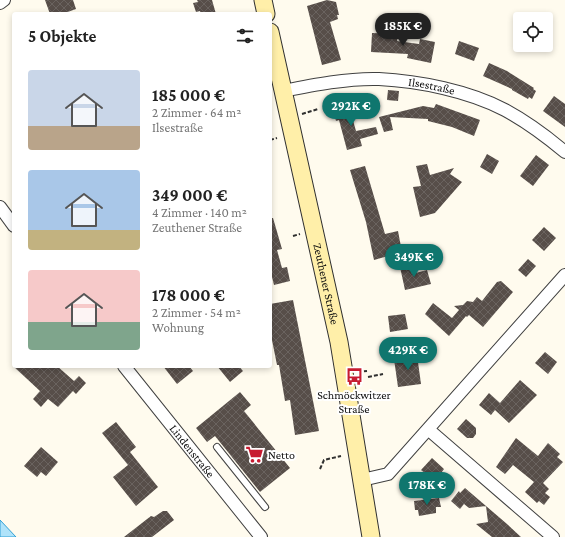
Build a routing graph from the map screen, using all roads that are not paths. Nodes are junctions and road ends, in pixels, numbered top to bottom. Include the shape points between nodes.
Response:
1 (4, 0) edge
2 (263, 0) edge
3 (0, 3) edge
4 (266, 12) edge
5 (272, 41) edge
6 (283, 92) junction
7 (565, 152) edge
8 (0, 207) edge
9 (12, 223) edge
10 (565, 275) edge
11 (126, 368) edge
12 (429, 430) junction
13 (217, 446) dead end
14 (362, 480) junction
15 (265, 507) dead end
16 (261, 537) edge
17 (371, 537) edge
18 (553, 537) edge

1 - 3 street
2 - 4 main road
5 - 6 main road, Zeuthener Straße
6 - 7 street, Ilsestraße via 378,79 432,86 504,109 539,131
6 - 14 main road, Zeuthener Straße via 339,342
8 - 9 street
10 - 12 street
11 - 16 street, Lindenstraße
12 - 14 street via 388,474
12 - 18 street
13 - 15 lane
14 - 17 main road, Zeuthener Straße

